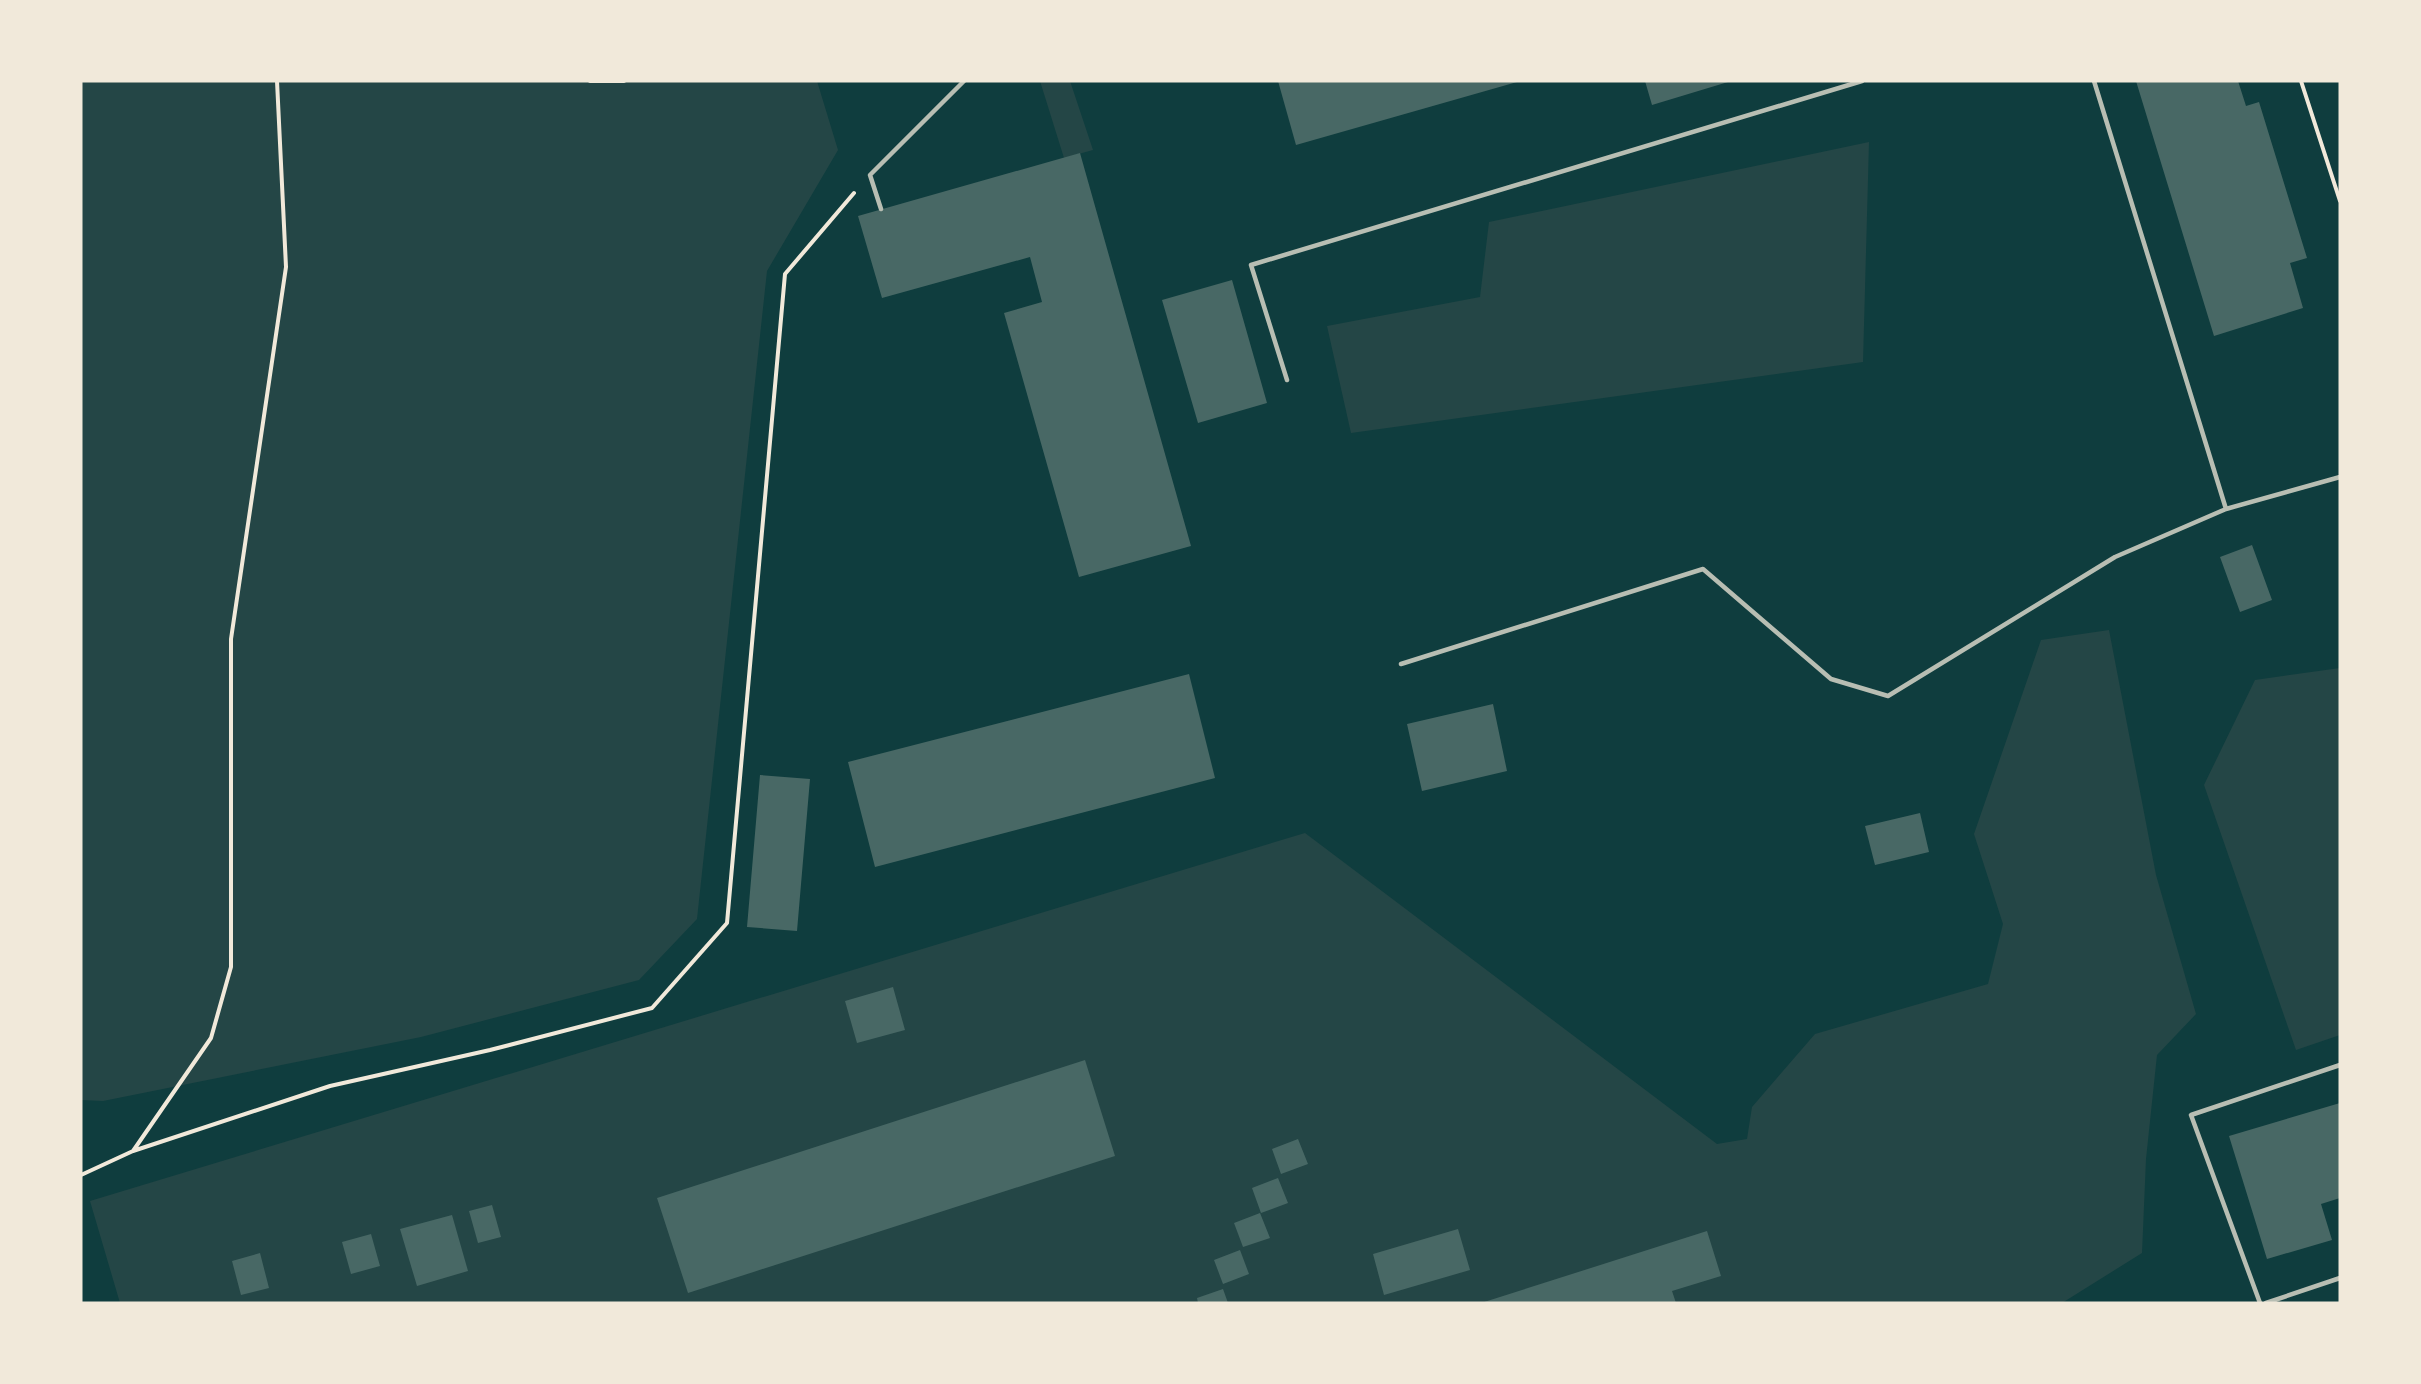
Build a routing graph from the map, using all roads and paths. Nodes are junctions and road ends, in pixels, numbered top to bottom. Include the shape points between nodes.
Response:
1 (277, 81) edge
2 (590, 81) edge
3 (624, 81) edge
4 (964, 81) edge
5 (1862, 81) edge
6 (2094, 81) edge
7 (2301, 81) edge
8 (870, 175) junction
9 (2340, 201) edge
10 (881, 209) dead end
11 (1287, 380) dead end
12 (2340, 477) edge
13 (2226, 509) junction
14 (1401, 664) dead end
15 (2340, 1065) edge
16 (134, 1150) junction
17 (81, 1176) edge
18 (2340, 1278) edge
19 (2260, 1303) edge
20 (2266, 1303) edge

1 - 16 path via 286,267 231,639 231,967 211,1038
2 - 3 path
4 - 8 lane
5 - 11 lane via 1251,265
6 - 13 lane
7 - 9 path
8 - 10 lane
8 - 16 path via 785,274 727,922 652,1008 330,1086
12 - 13 lane
13 - 14 lane via 2115,556 1888,696 1831,679 1703,569
15 - 19 lane via 2191,1115
16 - 17 path
18 - 20 lane

